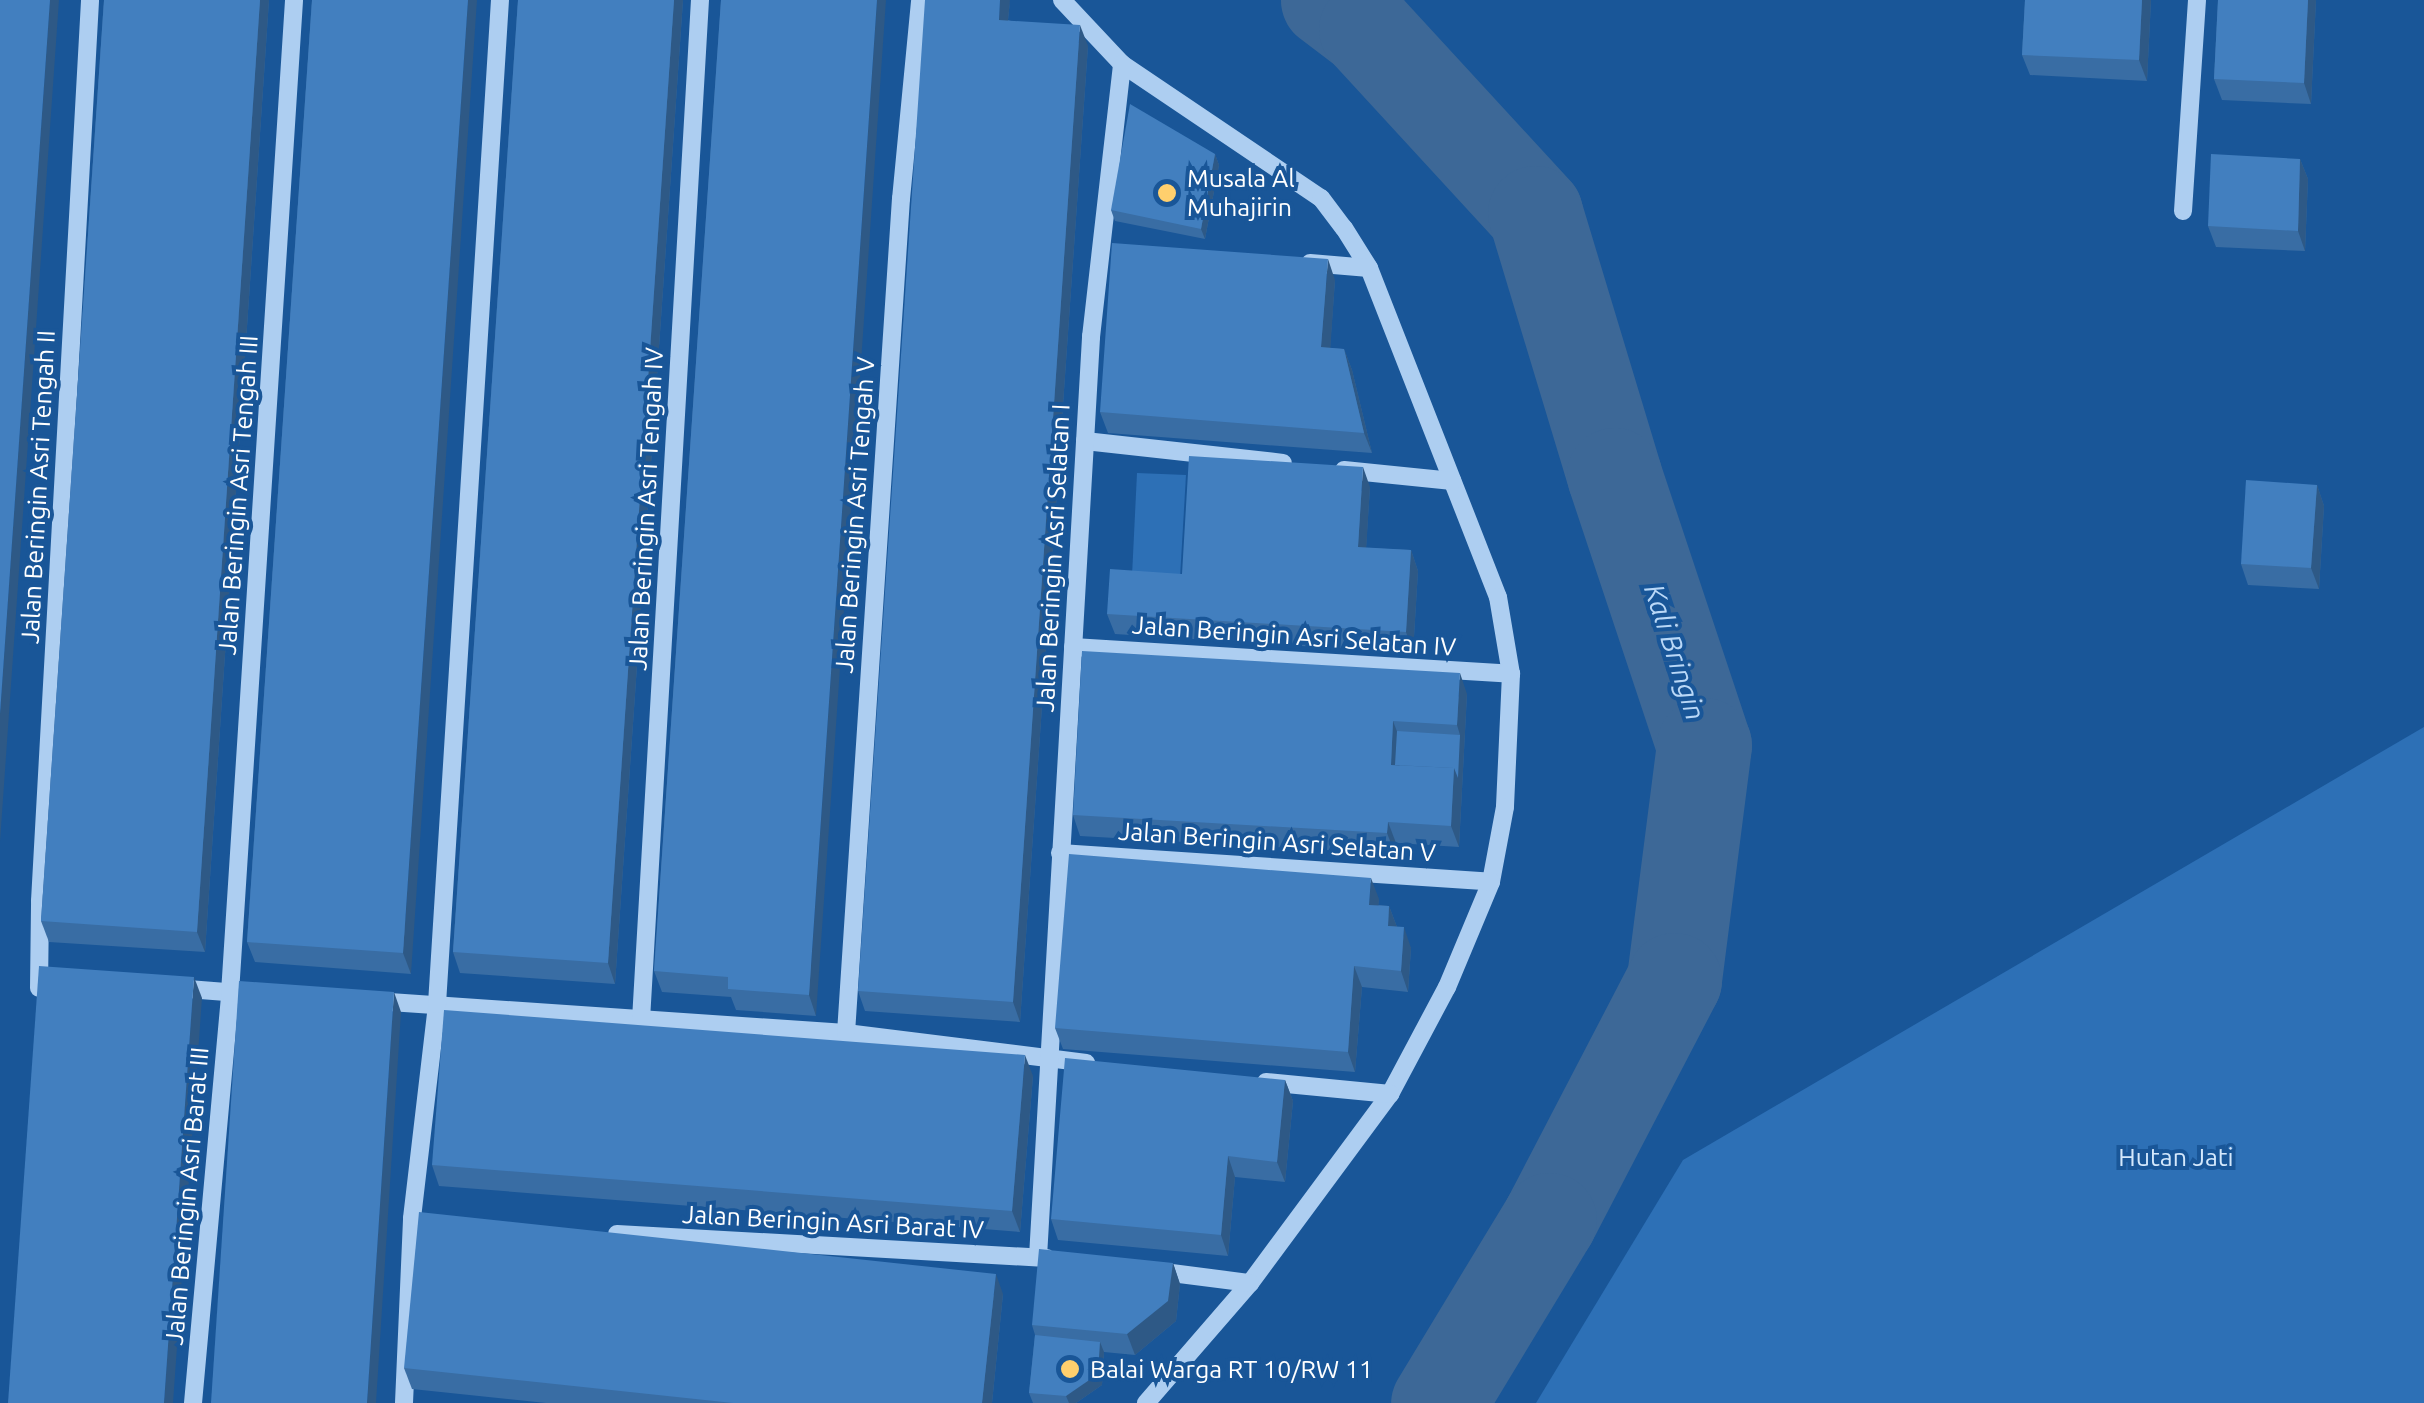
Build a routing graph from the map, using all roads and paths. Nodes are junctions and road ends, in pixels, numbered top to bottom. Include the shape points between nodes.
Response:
1 (90, 0) edge
2 (294, 0) edge
3 (500, 0) edge
4 (700, 0) edge
5 (920, 0) edge
6 (1062, 0) edge
7 (2197, 0) edge
8 (1122, 64) junction
9 (2183, 211) dead end
10 (1097, 247) junction
11 (1117, 248) edge
12 (1292, 262) edge
13 (1370, 268) junction
14 (1085, 441) junction
15 (1452, 481) junction
16 (1073, 647) junction
17 (1511, 674) junction
18 (1060, 853) junction
19 (1492, 882) junction
20 (154, 986) edge
21 (230, 993) junction
22 (268, 995) edge
23 (362, 1000) edge
24 (437, 1004) junction
25 (38, 1014) edge
26 (641, 1020) junction
27 (846, 1033) junction
28 (1046, 1056) junction
29 (1098, 1065) edge
30 (1254, 1080) edge
31 (1390, 1094) junction
32 (412, 1218) junction
33 (432, 1220) edge
34 (590, 1232) edge
35 (1048, 1258) joint
36 (1135, 1269) edge
37 (1250, 1283) junction
38 (193, 1403) edge
39 (404, 1403) edge
40 (1146, 1403) edge

1 - 25 street, Jalan Beringin Asri Tengah II via 40,901 50,977
2 - 21 street, Jalan Beringin Asri Tengah III
3 - 24 street
4 - 26 street, Jalan Beringin Asri Tengah IV
5 - 27 street, Jalan Beringin Asri Tengah V via 900,200
6 - 8 street
7 - 9 street
8 - 10 street, Jalan Beringin Asri Selatan I
8 - 13 street via 1321,198
10 - 11 street
10 - 14 street, Jalan Beringin Asri Selatan I
12 - 13 street
13 - 15 street
14 - 15 street
14 - 16 street, Jalan Beringin Asri Selatan I
15 - 17 street via 1498,598
16 - 17 street, Jalan Beringin Asri Selatan IV
16 - 18 street, Jalan Beringin Asri Selatan I
17 - 19 street via 1504,807
18 - 19 street, Jalan Beringin Asri Selatan V
18 - 28 street, Jalan Beringin Asri Selatan I
19 - 31 street via 1448,986
20 - 21 street
21 - 22 street
21 - 38 street, Jalan Beringin Asri Barat III
23 - 24 street
24 - 26 street
24 - 32 street
26 - 27 street
27 - 28 street
28 - 29 street
28 - 35 street, Jalan Beringin Asri Selatan I
30 - 31 street
31 - 37 street
32 - 33 street
32 - 39 street
34 - 35 street, Jalan Beringin Asri Barat IV
36 - 37 street
37 - 40 street

